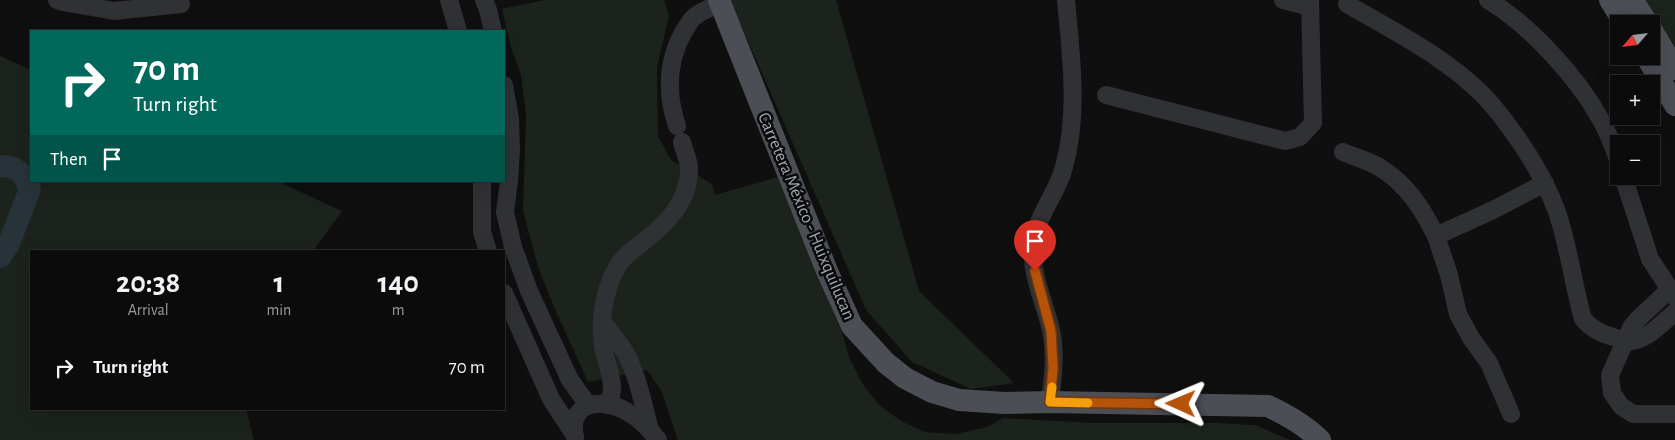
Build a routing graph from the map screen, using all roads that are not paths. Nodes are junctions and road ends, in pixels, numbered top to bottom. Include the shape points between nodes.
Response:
1 (57, 0) edge
2 (449, 0) edge
3 (1066, 0) edge
4 (1284, 0) edge
5 (1488, 0) edge
6 (1610, 0) edge
7 (1632, 0) edge
8 (720, 2) edge
9 (1310, 3) edge
10 (181, 4) dead end
11 (491, 4) edge
12 (1347, 4) dead end
13 (1619, 15) edge
14 (1642, 15) edge
15 (458, 30) edge
16 (493, 30) edge
17 (1660, 44) edge
18 (1651, 65) edge
19 (1675, 69) edge
20 (505, 91) edge
21 (1106, 95) dead end
22 (1675, 105) edge
23 (1610, 138) edge
24 (1343, 152) dead end
25 (482, 182) edge
26 (1545, 183) junction
27 (1626, 185) edge
28 (1436, 236) junction
29 (488, 250) edge
30 (1672, 293) edge
31 (505, 295) edge
32 (1675, 312) edge
33 (602, 320) junction
34 (1626, 341) junction
35 (1050, 402) junction
36 (588, 405) junction
37 (607, 405) junction
38 (1511, 414) dead end
39 (1675, 414) edge
40 (654, 435) edge
41 (575, 437) edge
42 (1320, 440) edge

1 - 10 street via 114,11
2 - 15 street
3 - 35 street via 1071,57 1070,137 1064,169 1035,230 1033,249 1035,271 1051,331 1053,368
4 - 9 street
5 - 23 street via 1531,32 1568,74
6 - 13 main road
7 - 14 main road
8 - 33 street via 691,20 676,44 670,67 674,116 689,167 687,190 667,221 628,253 613,273
8 - 35 main road, Carretera México - Huixquilucan via 852,326 886,364 932,392 959,400
9 - 21 street via 1313,123 1300,138 1277,139
11 - 16 street
12 - 26 street via 1424,48 1484,96 1503,117
17 - 19 main road
18 - 22 main road
20 - 36 street via 511,150 505,212 513,247 529,291 570,380
24 - 28 street via 1379,167 1406,188 1423,210
25 - 29 street via 482,232
26 - 28 street
26 - 34 street via 1564,236 1583,319 1600,332
27 - 30 street via 1650,259
28 - 38 street via 1458,314 1490,363
30 - 34 street via 1638,319
31 - 41 street via 551,399
32 - 34 street via 1642,338
33 - 37 street via 603,348 612,391
33 - 40 street via 625,352
34 - 39 street via 1610,375 1612,393 1621,406 1633,414
35 - 42 main road, Carretera México - Huixquilucan via 1268,406 1311,431
36 - 37 street
36 - 41 street via 579,411 573,422
37 - 40 street via 625,410

